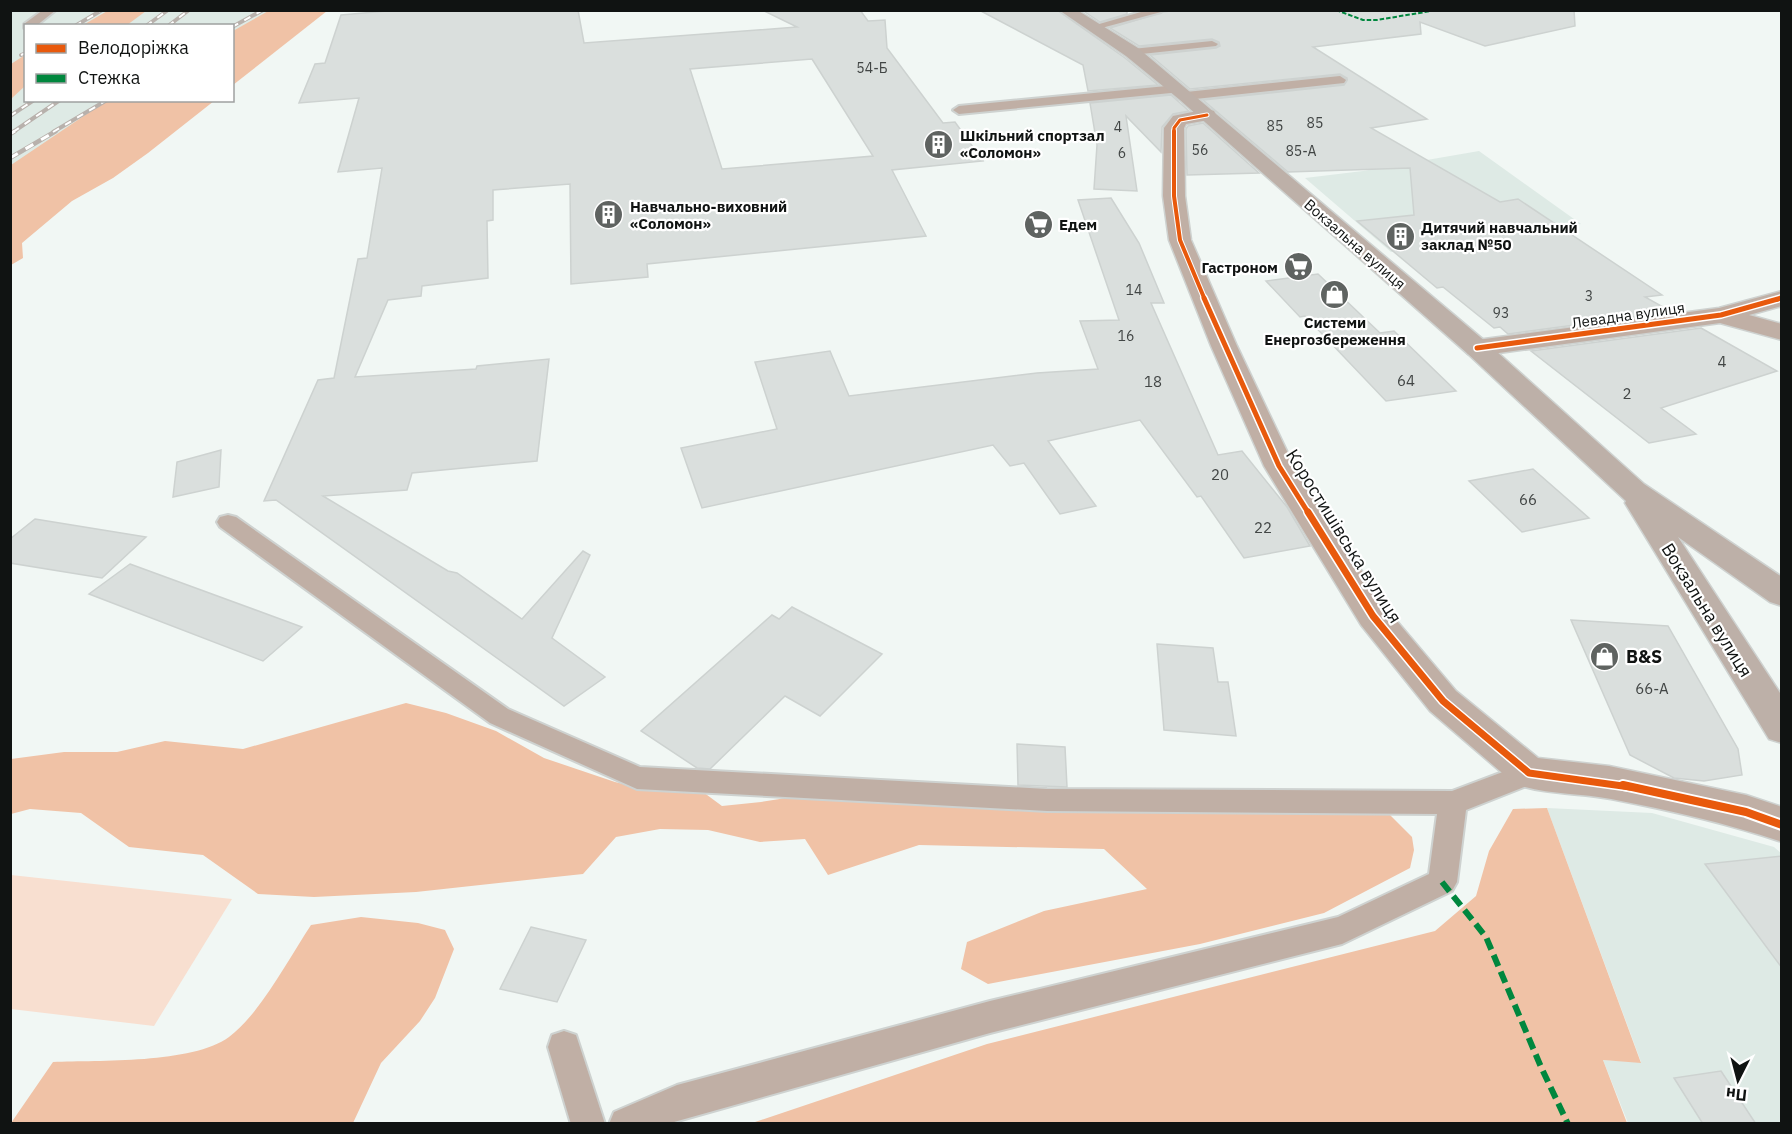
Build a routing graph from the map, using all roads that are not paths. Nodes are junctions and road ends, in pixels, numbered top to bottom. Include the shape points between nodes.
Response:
1 (51, 10) edge
2 (1066, 10) edge
3 (1153, 10) edge
4 (30, 24) edge
5 (1094, 27) junction
6 (1212, 44) dead end
7 (1132, 52) junction
8 (1340, 80) dead end
9 (1190, 100) junction
10 (959, 110) dead end
11 (1782, 298) edge
12 (1720, 315) junction
13 (1782, 332) edge
14 (1477, 348) junction
15 (1633, 491) junction
16 (228, 522) dead end
17 (1782, 594) edge
18 (1782, 728) edge
19 (1529, 773) junction
20 (1453, 803) junction
21 (1782, 825) edge
22 (564, 1047) dead end
23 (588, 1124) edge
24 (626, 1124) edge

1 - 4 lane
2 - 5 main road, Вокзальна вулиця
3 - 5 lane via 1156,12
5 - 7 main road, Вокзальна вулиця
6 - 7 lane
7 - 9 main road, Вокзальна вулиця
8 - 9 lane
9 - 10 lane
9 - 14 main road, Вокзальна вулиця
9 - 19 street, Коростишівська вулиця via 1174,128 1174,196 1180,240 1279,466 1373,616 1443,701
11 - 12 street, Левадна вулиця
12 - 13 street
12 - 14 street, Левадна вулиця
14 - 15 main road, Вокзальна вулиця
15 - 17 main road, Вокзальна вулиця
15 - 18 main road, Вокзальна вулиця
16 - 20 lane via 499,716 637,778 1047,800
19 - 20 lane
19 - 21 street via 1609,782 1735,809
20 - 24 lane via 1442,882 1342,930 968,1023 677,1102
22 - 23 lane

